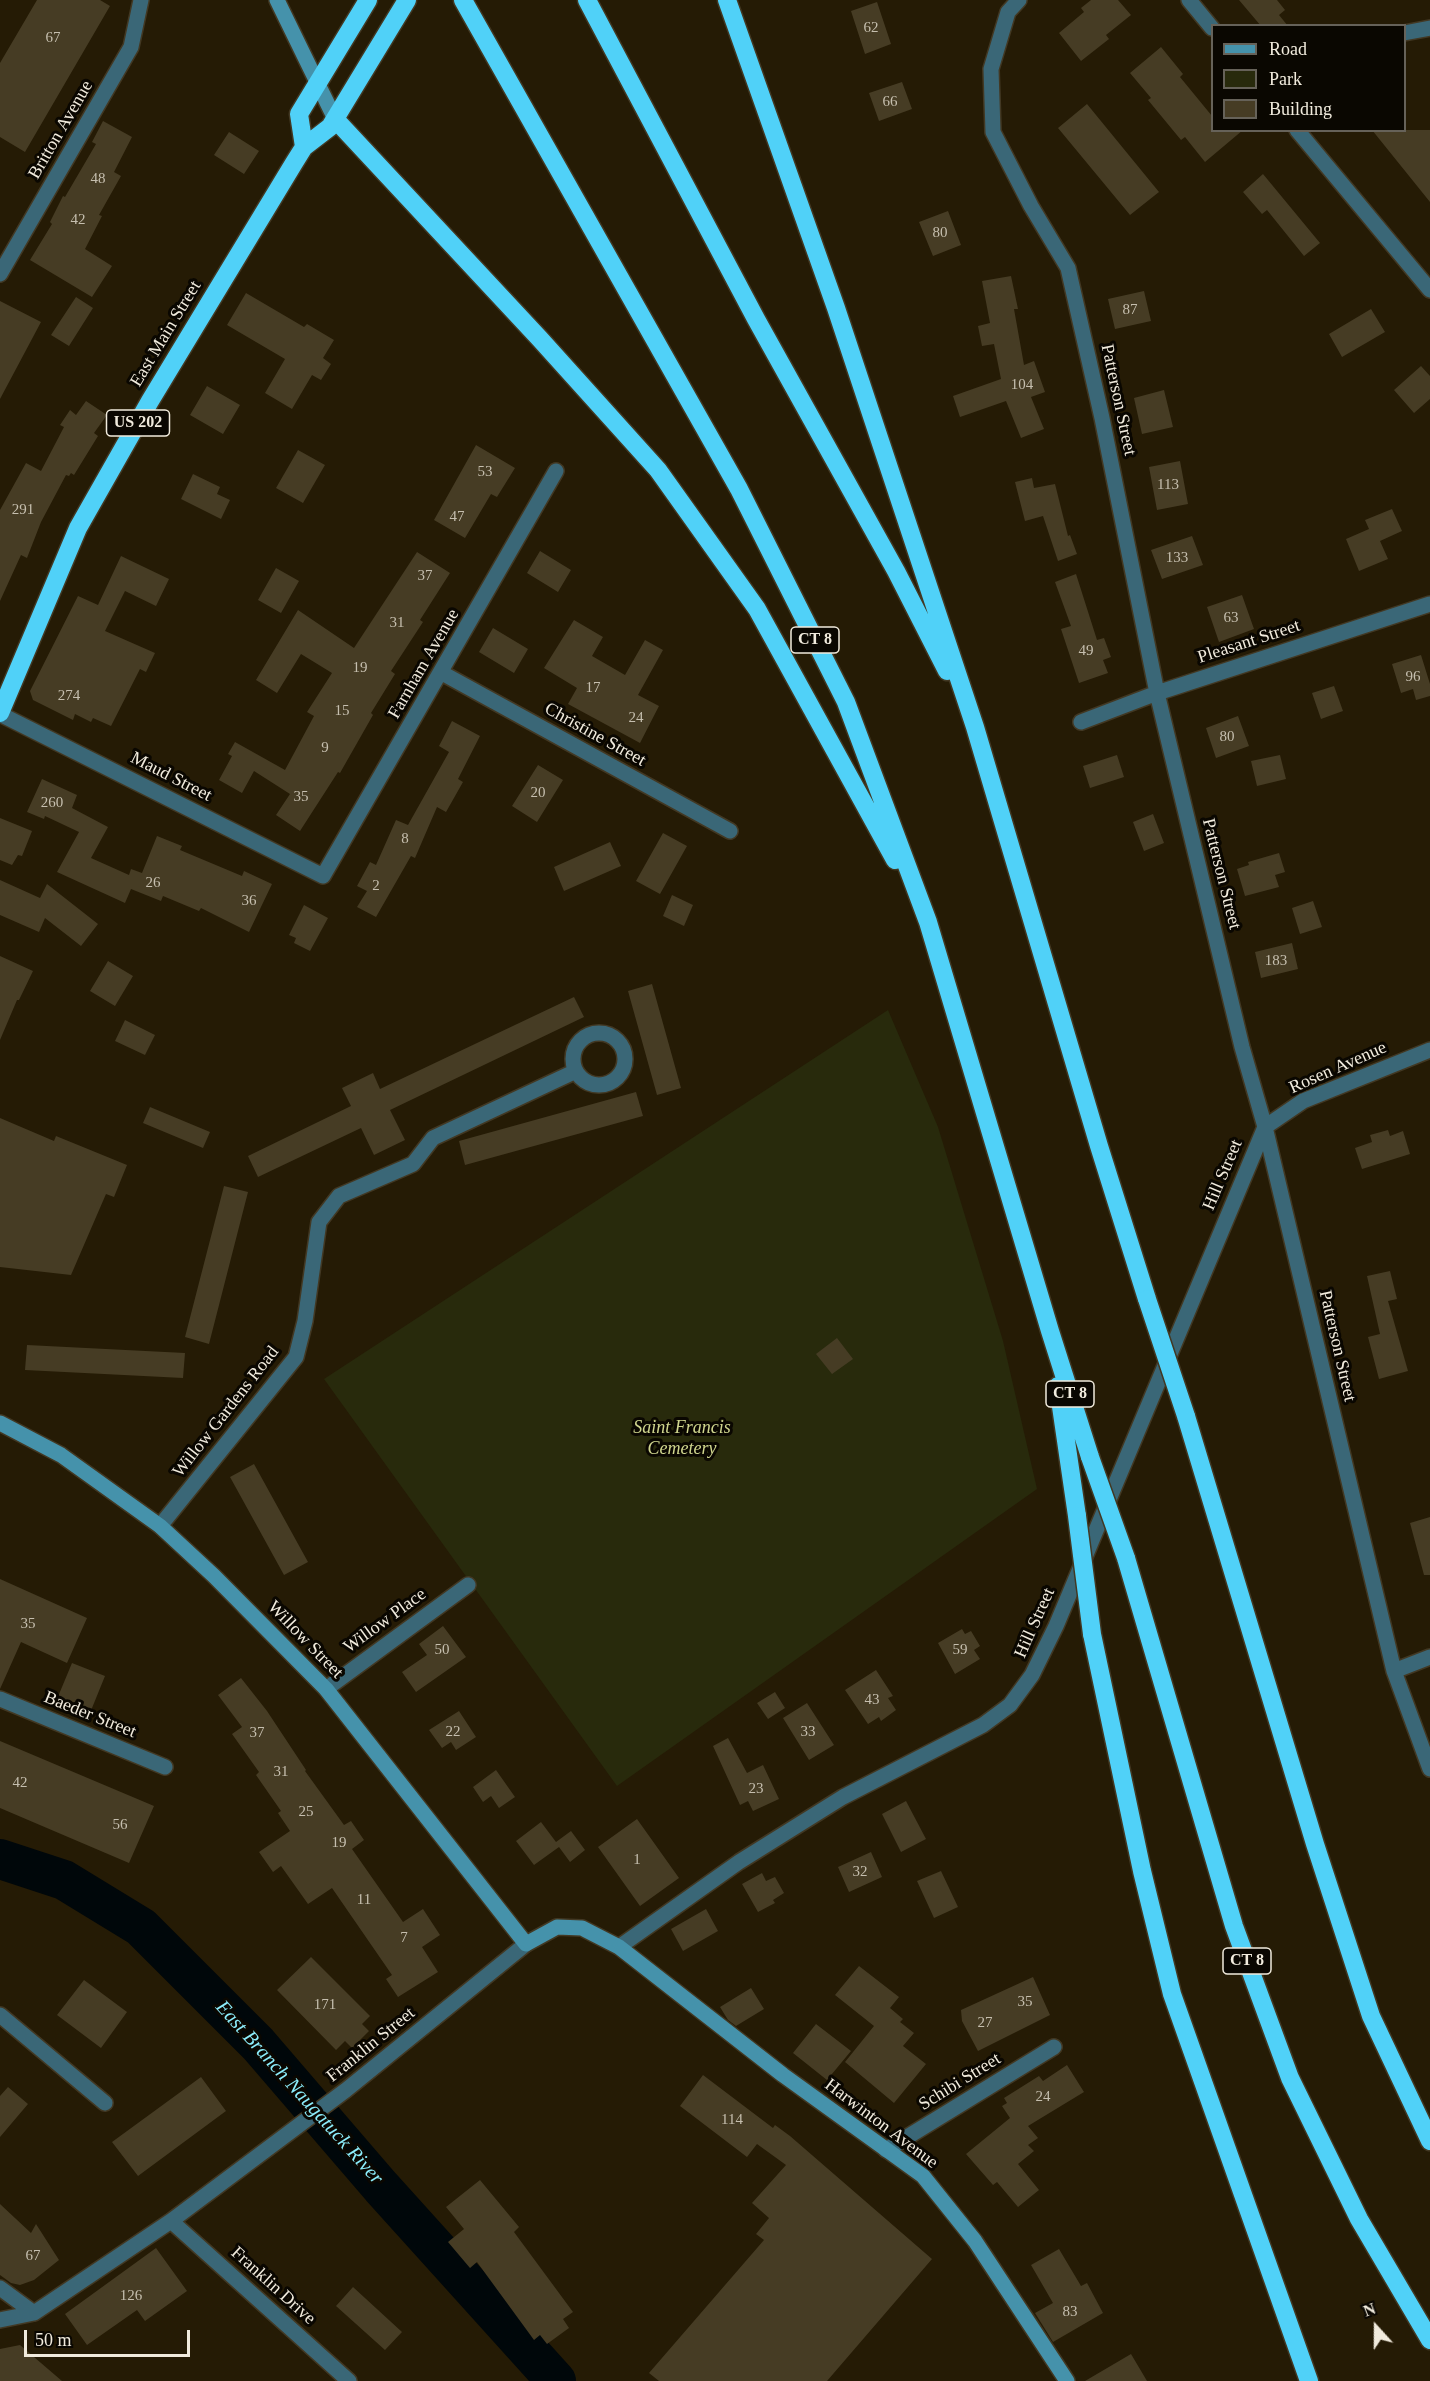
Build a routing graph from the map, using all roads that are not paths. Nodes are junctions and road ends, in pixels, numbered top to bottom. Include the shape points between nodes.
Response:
1 (141, 0) edge
2 (277, 0) edge
3 (368, 0) edge
4 (407, 0) edge
5 (463, 0) edge
6 (587, 0) edge
7 (727, 0) edge
8 (1019, 0) edge
9 (1189, 0) edge
10 (1211, 27) edge
11 (1430, 28) edge
12 (1406, 33) edge
13 (318, 82) junction
14 (335, 119) junction
15 (1299, 132) edge
16 (304, 147) junction
17 (0, 274) edge
18 (1430, 290) edge
19 (556, 471) dead end
20 (1430, 604) edge
21 (442, 673) junction
22 (1157, 693) junction
23 (0, 713) edge
24 (1081, 722) dead end
25 (975, 727) junction
26 (730, 831) dead end
27 (323, 876) joint
28 (928, 922) junction
29 (1430, 1050) edge
30 (576, 1071) dead end
31 (1265, 1127) junction
32 (1050, 1331) junction
33 (0, 1423) edge
34 (160, 1526) junction
35 (468, 1585) dead end
36 (1430, 1657) edge
37 (1394, 1671) junction
38 (326, 1689) junction
39 (0, 1699) edge
40 (165, 1767) dead end
41 (1430, 1769) edge
42 (526, 1944) junction
43 (619, 1947) junction
44 (0, 2015) edge
45 (1054, 2047) dead end
46 (105, 2103) dead end
47 (1430, 2141) edge
48 (886, 2150) junction
49 (171, 2221) junction
50 (0, 2288) edge
51 (34, 2313) junction
52 (0, 2320) edge
53 (1430, 2340) edge
54 (349, 2381) edge
55 (1067, 2381) edge
56 (1308, 2381) edge

1 - 17 street, Britton Avenue via 130,47
2 - 13 main road
3 - 13 highway
4 - 14 highway, East Main Street / US 202
5 - 28 highway, CT 8 via 744,500 846,702
6 - 25 highway via 756,319 896,571
7 - 25 highway via 836,308
8 - 22 street, Patterson Street via 1008,12 992,69 993,132 1068,268
9 - 10 street
11 - 12 street
13 - 14 main road
13 - 16 highway via 299,114
14 - 16 highway, East Main Street / US 202
14 - 28 highway via 658,470 757,609
15 - 18 street
16 - 23 highway, East Main Street / US 202 via 78,528
19 - 21 street, Farnham Avenue
20 - 22 street, Pleasant Street
21 - 26 street, Christine Street
21 - 27 street, Farnham Avenue
22 - 24 street, Pleasant Street
22 - 31 street, Patterson Street via 1242,1047
23 - 27 street, Maud Street
25 - 47 highway, bridge via 1099,1146 1186,1416 1315,1844 1371,2016
28 - 32 highway, CT 8
29 - 31 street, Rosen Avenue via 1304,1101
30 - 34 street, Willow Gardens Road via 433,1138 413,1164 339,1196 319,1222 296,1357
31 - 37 street, Patterson Street
31 - 43 street, Hill Street via 1056,1626 1032,1675 1010,1705 983,1725 843,1797 739,1862
32 - 53 highway, CT 8, bridge via 1126,1558 1234,1926 1290,2078 1359,2219
32 - 56 highway, bridge via 1092,1634 1172,1994
33 - 34 main road, Willow Street via 61,1455
34 - 38 main road, Willow Street
35 - 38 street, Willow Place
36 - 37 street
37 - 41 street, Patterson Street
38 - 42 main road, Willow Street
39 - 40 street, Baeder Street
42 - 43 main road, Franklin Street via 557,1927 582,1928
42 - 49 street, Franklin Street via 346,2090
43 - 48 main road, Harwinton Avenue
44 - 46 street
45 - 48 street, Schibi Street
48 - 55 main road, Harwinton Avenue via 923,2176 975,2241
49 - 51 street, Franklin Street
49 - 54 street, Franklin Drive
50 - 51 street
51 - 52 street, Franklin Street

